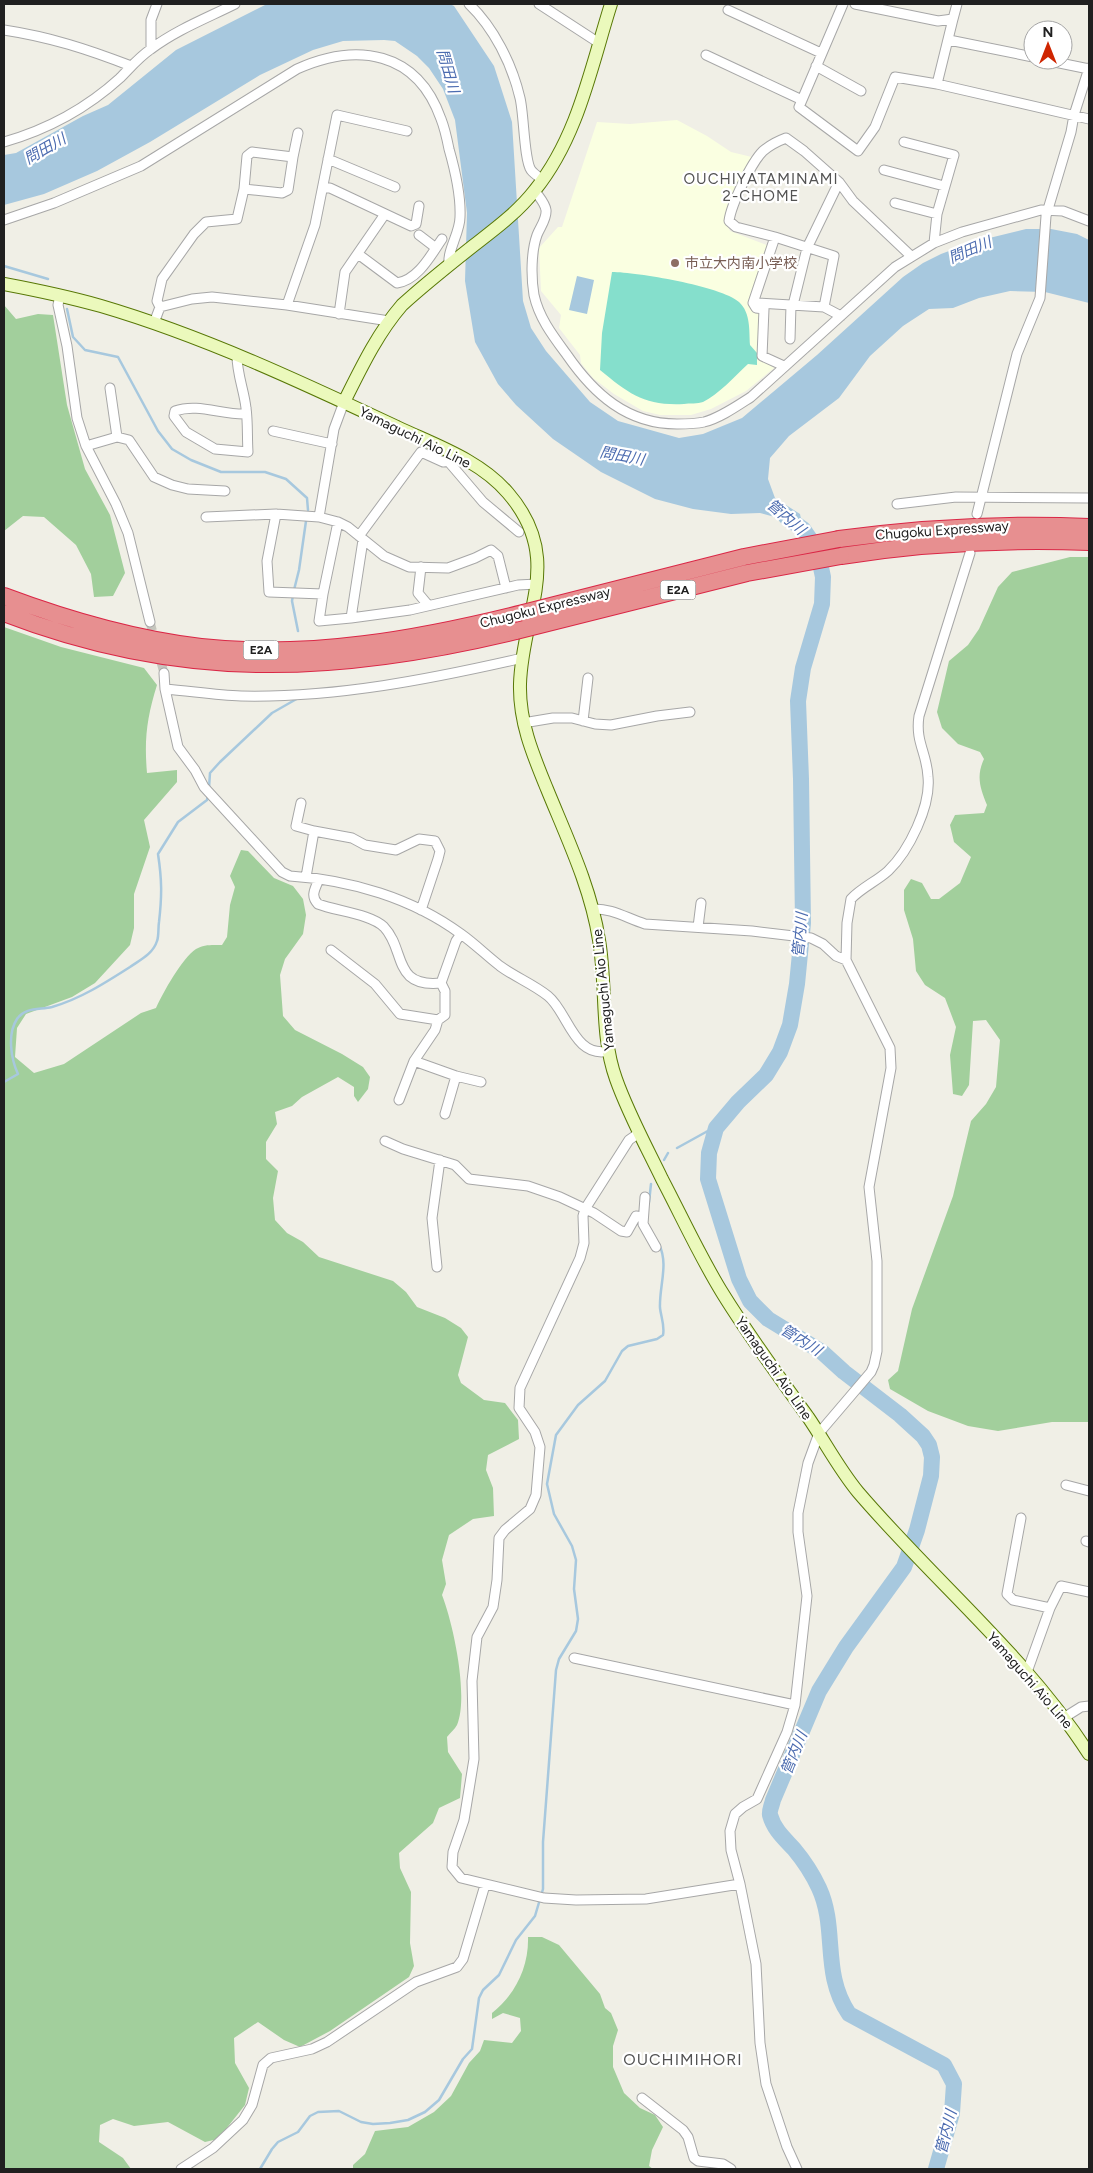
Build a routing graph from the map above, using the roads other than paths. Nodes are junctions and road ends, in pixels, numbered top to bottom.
1 (157, 4) edge
2 (235, 4) edge
3 (469, 4) edge
4 (539, 4) edge
5 (610, 4) edge
6 (843, 4) edge
7 (855, 4) edge
8 (957, 4) edge
9 (728, 10) dead end
10 (953, 19) junction
11 (4, 30) edge
12 (948, 40) junction
13 (599, 43) junction
14 (151, 49) junction
15 (821, 53) junction
16 (706, 55) dead end
17 (1023, 55) edge
18 (1073, 65) edge
19 (131, 66) junction
20 (816, 66) junction
21 (1089, 68) edge
22 (937, 84) junction
23 (861, 91) dead end
24 (802, 100) junction
25 (1074, 115) junction
26 (1089, 119) edge
27 (406, 131) dead end
28 (298, 133) dead end
29 (4, 142) edge
30 (904, 142) dead end
31 (293, 157) junction
32 (328, 159) junction
33 (884, 170) dead end
34 (543, 180) junction
35 (839, 182) junction
36 (944, 186) junction
37 (395, 187) dead end
38 (323, 188) junction
39 (244, 189) junction
40 (532, 194) junction
41 (895, 203) dead end
42 (420, 206) dead end
43 (1047, 213) junction
44 (385, 214) junction
45 (937, 214) junction
46 (4, 220) edge
47 (1089, 221) edge
48 (419, 235) dead end
49 (775, 237) junction
50 (442, 239) dead end
51 (934, 243) junction
52 (436, 248) junction
53 (807, 248) junction
54 (358, 254) junction
55 (911, 256) junction
56 (454, 261) junction
57 (4, 284) edge
58 (60, 295) junction
59 (758, 303) dead end
60 (287, 305) junction
61 (792, 305) junction
62 (824, 306) junction
63 (160, 308) junction
64 (339, 314) junction
65 (841, 316) junction
66 (389, 321) junction
67 (154, 323) junction
68 (790, 339) dead end
69 (237, 356) junction
70 (784, 366) junction
71 (110, 388) dead end
72 (344, 402) junction
73 (246, 414) junction
74 (273, 431) dead end
75 (117, 437) junction
76 (332, 444) junction
77 (86, 446) junction
78 (449, 457) junction
79 (226, 491) dead end
80 (980, 498) junction
81 (1089, 498) edge
82 (897, 504) dead end
83 (276, 514) junction
84 (977, 514) dead end
85 (206, 517) dead end
86 (320, 517) junction
87 (338, 522) junction
88 (1089, 527) edge
89 (518, 532) dead end
90 (361, 538) junction
91 (1089, 542) edge
92 (970, 553) dead end
93 (421, 567) junction
94 (537, 584) junction
95 (506, 588) junction
96 (323, 594) junction
97 (4, 596) edge
98 (428, 606) junction
99 (4, 613) edge
100 (351, 618) junction
101 (150, 622) tunnel mouth
102 (523, 658) junction
103 (164, 673) tunnel mouth
104 (588, 678) dead end
105 (165, 688) junction
106 (690, 712) dead end
107 (583, 721) junction
108 (523, 723) junction
109 (301, 803) dead end
110 (314, 831) junction
111 (306, 877) junction
112 (319, 879) junction
113 (701, 903) dead end
114 (592, 909) junction
115 (421, 910) junction
116 (698, 928) junction
117 (461, 934) junction
118 (331, 950) dead end
119 (846, 960) junction
120 (441, 982) junction
121 (438, 1020) junction
122 (608, 1050) junction
123 (414, 1061) junction
124 (456, 1076) junction
125 (481, 1082) dead end
126 (399, 1100) dead end
127 (446, 1114) dead end
128 (639, 1133) junction
129 (385, 1141) dead end
130 (440, 1160) junction
131 (645, 1197) dead end
132 (585, 1209) junction
133 (642, 1217) junction
134 (656, 1247) dead end
135 (438, 1267) dead end
136 (819, 1433) junction
137 (1066, 1485) dead end
138 (1089, 1491) edge
139 (1022, 1518) dead end
140 (1089, 1592) edge
141 (1050, 1608) junction
142 (574, 1658) dead end
143 (1027, 1672) junction
144 (795, 1705) junction
145 (1089, 1706) edge
146 (1066, 1717) junction
147 (1089, 1754) edge
148 (740, 1884) junction
149 (485, 1885) junction
150 (642, 2098) dead end
151 (181, 2169) edge
152 (731, 2169) edge
153 (797, 2169) edge

1 - 14 street
2 - 14 street
3 - 34 street
4 - 13 street
5 - 13 main road
6 - 15 street
7 - 10 street
8 - 10 street
9 - 15 street
10 - 12 street
11 - 19 street
12 - 17 street
12 - 22 street
13 - 34 main road
14 - 19 street
15 - 20 street
16 - 24 street
18 - 21 street
19 - 29 street
20 - 23 street
20 - 24 street
21 - 25 street
22 - 24 street
22 - 25 street
25 - 26 street
25 - 43 street
27 - 32 street
28 - 31 street
30 - 36 street
31 - 39 street
31 - 39 street
32 - 37 street
32 - 38 street
33 - 36 street
34 - 40 main road
35 - 49 street
35 - 53 street
35 - 55 street
36 - 45 street
38 - 44 street
38 - 60 street
39 - 63 street
40 - 56 main road
40 - 70 street
41 - 45 street
42 - 44 street
43 - 47 street
43 - 51 street
43 - 80 street
44 - 54 street
45 - 51 street
46 - 56 street
48 - 52 street
49 - 53 street
49 - 70 street
50 - 52 street
51 - 55 street
52 - 54 street
53 - 61 street
53 - 62 street
54 - 64 street
55 - 65 street
56 - 66 main road
57 - 58 main road, Yamaguchi Aio Line
58 - 67 main road, Yamaguchi Aio Line
58 - 77 street
59 - 61 street
60 - 63 street
60 - 64 street
61 - 62 street
61 - 68 street
62 - 65 street
63 - 67 street
64 - 66 street
65 - 70 street
66 - 72 main road
67 - 69 main road, Yamaguchi Aio Line
69 - 72 main road, Yamaguchi Aio Line
69 - 73 street
71 - 75 street
72 - 76 street
72 - 78 main road, Yamaguchi Aio Line
73 - 73 street
74 - 76 street
75 - 77 street
75 - 79 street
76 - 86 street
77 - 101 street
78 - 89 street
78 - 90 street
78 - 94 main road, Yamaguchi Aio Line
80 - 81 street
80 - 82 street
80 - 84 street
83 - 85 street
83 - 86 street
83 - 96 street
86 - 87 street
87 - 90 street
87 - 96 street
88 - 97 highway, Chugoku Expressway / E2A, bridge
90 - 93 street
90 - 100 street
91 - 99 highway, Chugoku Expressway / E2A, bridge
92 - 119 street
93 - 95 street
93 - 98 street
94 - 95 street
94 - 102 main road, Yamaguchi Aio Line
95 - 98 street
96 - 100 street
98 - 100 street
102 - 105 street
102 - 108 main road, Yamaguchi Aio Line
103 - 105 street
104 - 107 street
105 - 111 street
106 - 107 street
107 - 108 street
108 - 114 main road, Yamaguchi Aio Line
109 - 110 street
110 - 111 street
110 - 115 street
111 - 112 street
112 - 115 street
112 - 120 street
113 - 116 street
114 - 116 street
114 - 122 main road, Yamaguchi Aio Line
115 - 117 street
116 - 119 street
117 - 120 street
117 - 122 street
118 - 121 street
119 - 136 street
120 - 121 street
121 - 123 street
122 - 128 main road, Yamaguchi Aio Line
123 - 124 street
123 - 126 street
124 - 125 street
124 - 127 street
128 - 132 street
128 - 136 main road, Yamaguchi Aio Line
129 - 130 street
130 - 132 street
130 - 135 street
131 - 133 street
132 - 133 street
132 - 149 street
133 - 134 street
136 - 143 main road, Yamaguchi Aio Line
136 - 144 street
137 - 138 street
139 - 141 street
140 - 141 street
141 - 143 street
142 - 144 street
143 - 146 main road, Yamaguchi Aio Line
144 - 148 street
145 - 146 street
146 - 147 main road, Yamaguchi Aio Line
148 - 149 street
148 - 153 street
149 - 151 street
150 - 152 street

